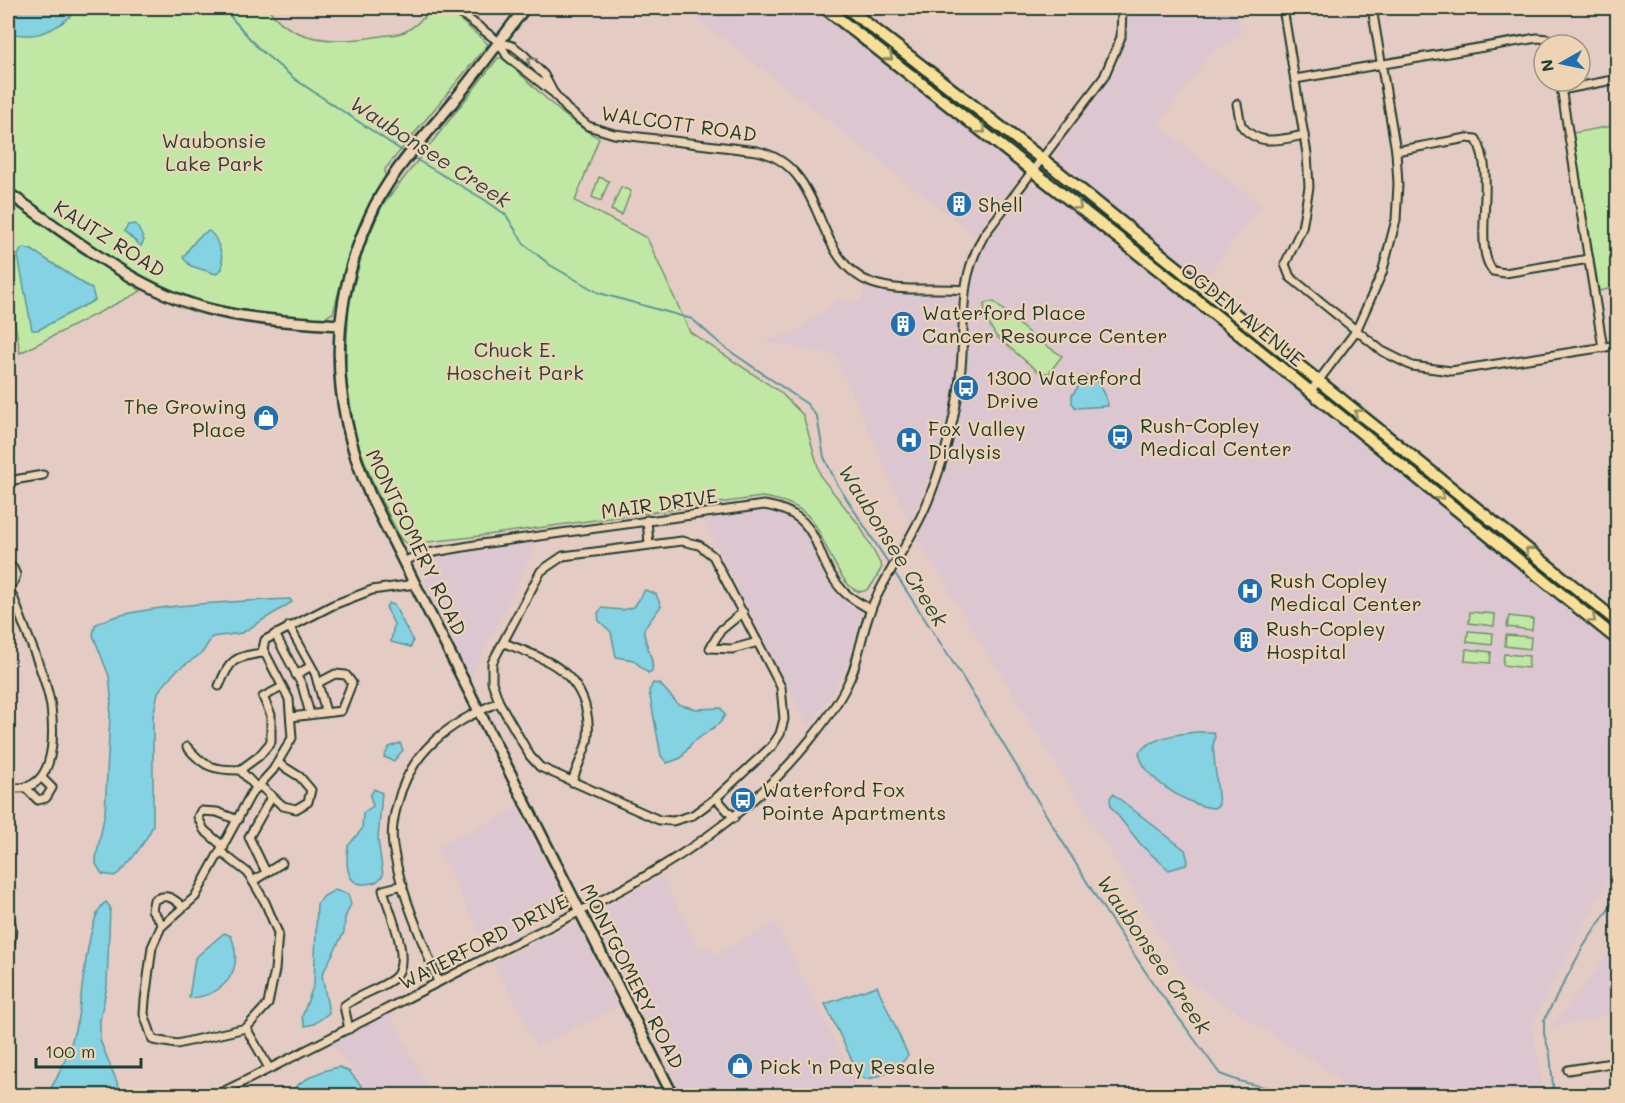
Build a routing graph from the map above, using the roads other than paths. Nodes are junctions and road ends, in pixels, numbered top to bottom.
1 (454, 8) edge
2 (525, 8) edge
3 (825, 8) edge
4 (1122, 8) edge
5 (1283, 8) edge
6 (1372, 8) edge
7 (851, 10) edge
8 (843, 21) junction
9 (1532, 39) edge
10 (499, 42) junction
11 (1382, 64) junction
12 (1295, 79) junction
13 (1617, 79) edge
14 (1592, 84) edge
15 (553, 92) junction
16 (1561, 93) edge
17 (1237, 104) dead end
18 (1304, 135) junction
19 (1396, 151) junction
20 (1041, 158) junction
21 (1032, 170) junction
22 (8, 193) edge
23 (1589, 259) junction
24 (963, 290) junction
25 (339, 326) junction
26 (1356, 331) junction
27 (1617, 345) edge
28 (1603, 348) junction
29 (1319, 381) junction
30 (1310, 392) junction
31 (43, 475) dead end
32 (8, 481) edge
33 (647, 520) junction
34 (649, 544) junction
35 (404, 562) junction
36 (8, 566) edge
37 (415, 584) junction
38 (8, 588) edge
39 (871, 610) junction
40 (743, 612) junction
41 (1617, 622) edge
42 (290, 626) junction
43 (275, 634) junction
44 (1617, 640) edge
45 (504, 642) junction
46 (758, 642) junction
47 (262, 649) junction
48 (311, 666) junction
49 (296, 675) junction
50 (318, 683) junction
51 (219, 686) dead end
52 (282, 687) junction
53 (499, 702) junction
54 (479, 710) junction
55 (326, 712) junction
56 (310, 714) junction
57 (291, 717) junction
58 (187, 747) dead end
59 (278, 763) junction
60 (240, 770) junction
61 (42, 778) junction
62 (572, 782) junction
63 (258, 786) junction
64 (8, 787) edge
65 (26, 788) junction
66 (272, 796) junction
67 (716, 798) junction
68 (734, 818) junction
69 (238, 820) junction
70 (222, 850) junction
71 (282, 863) dead end
72 (266, 873) junction
73 (253, 881) junction
74 (403, 885) junction
75 (183, 907) junction
76 (8, 908) edge
77 (580, 910) junction
78 (163, 925) junction
79 (8, 966) edge
80 (438, 982) junction
81 (246, 1028) junction
82 (349, 1029) junction
83 (1617, 1062) edge
84 (269, 1068) junction
85 (1568, 1070) dead end
86 (216, 1095) edge
87 (673, 1095) edge

1 - 10 street, WALCOTT ROAD
2 - 10 street, MONTGOMERY ROAD
3 - 8 main road, OGDEN AVENUE
4 - 20 street, WATERFORD DRIVE
5 - 12 street
6 - 11 street
7 - 8 main road
7 - 20 main road, OGDEN AVENUE
8 -> 21 main road, OGDEN AVENUE
9 - 11 street
10 - 15 street, WALCOTT ROAD
15 -> 10 street, WALCOTT ROAD
10 - 25 street, MONTGOMERY ROAD
11 - 12 street
11 - 19 street
12 - 18 street
13 - 14 street
15 - 24 street, WALCOTT ROAD
16 - 23 street
17 - 18 street
18 - 26 street
19 - 23 street
19 - 26 street
20 - 21 street, WATERFORD DRIVE
20 - 29 main road, OGDEN AVENUE
21 - 24 street, WATERFORD DRIVE
21 -> 30 main road, OGDEN AVENUE
22 - 25 street, KAUTZ ROAD
23 - 28 street
24 - 39 street, WATERFORD DRIVE
25 - 35 street, MONTGOMERY ROAD
26 - 28 street
26 - 29 street
27 - 28 street
29 - 30 street
41 -> 29 main road, OGDEN AVENUE
30 -> 44 main road, OGDEN AVENUE
31 - 32 street
33 - 34 street
33 - 35 street, MAIR DRIVE
33 - 39 street, MAIR DRIVE
34 - 40 street
34 - 45 street
35 - 37 street, MONTGOMERY ROAD
36 - 38 street
37 - 42 street
37 - 54 street, MONTGOMERY ROAD
38 - 61 street
39 - 68 street, WATERFORD DRIVE
40 - 46 street
40 - 46 street
42 - 43 street
42 - 48 street
43 - 47 street
43 - 49 street
45 - 53 street
45 - 62 street
46 - 67 street
47 - 51 street
47 - 52 street
48 - 49 street
48 - 50 street
49 - 56 street
50 - 55 street
50 - 55 street
52 - 57 street
52 - 60 street
53 - 54 street
53 - 62 street
54 - 74 street
54 - 77 street, MONTGOMERY ROAD
55 - 56 street
56 - 57 street
57 - 59 street
58 - 60 street
59 - 63 street
59 - 66 street
60 - 63 street
61 - 65 street
61 - 65 street
62 - 67 street
63 - 66 street
63 - 69 street
64 - 65 street
66 - 72 street
67 - 68 street
68 - 77 street, WATERFORD DRIVE
69 - 70 street
69 - 70 street
70 - 73 street
70 - 75 street
71 - 72 street
72 - 73 street
73 - 81 street
74 - 80 street
74 - 82 street
75 - 78 street
75 - 78 street
76 - 79 street
77 - 80 street, WATERFORD DRIVE
77 - 87 street, MONTGOMERY ROAD
78 - 81 street
80 - 82 street, WATERFORD DRIVE
81 - 84 street
82 - 84 street, WATERFORD DRIVE
83 - 85 street
84 - 86 street, WATERFORD DRIVE

